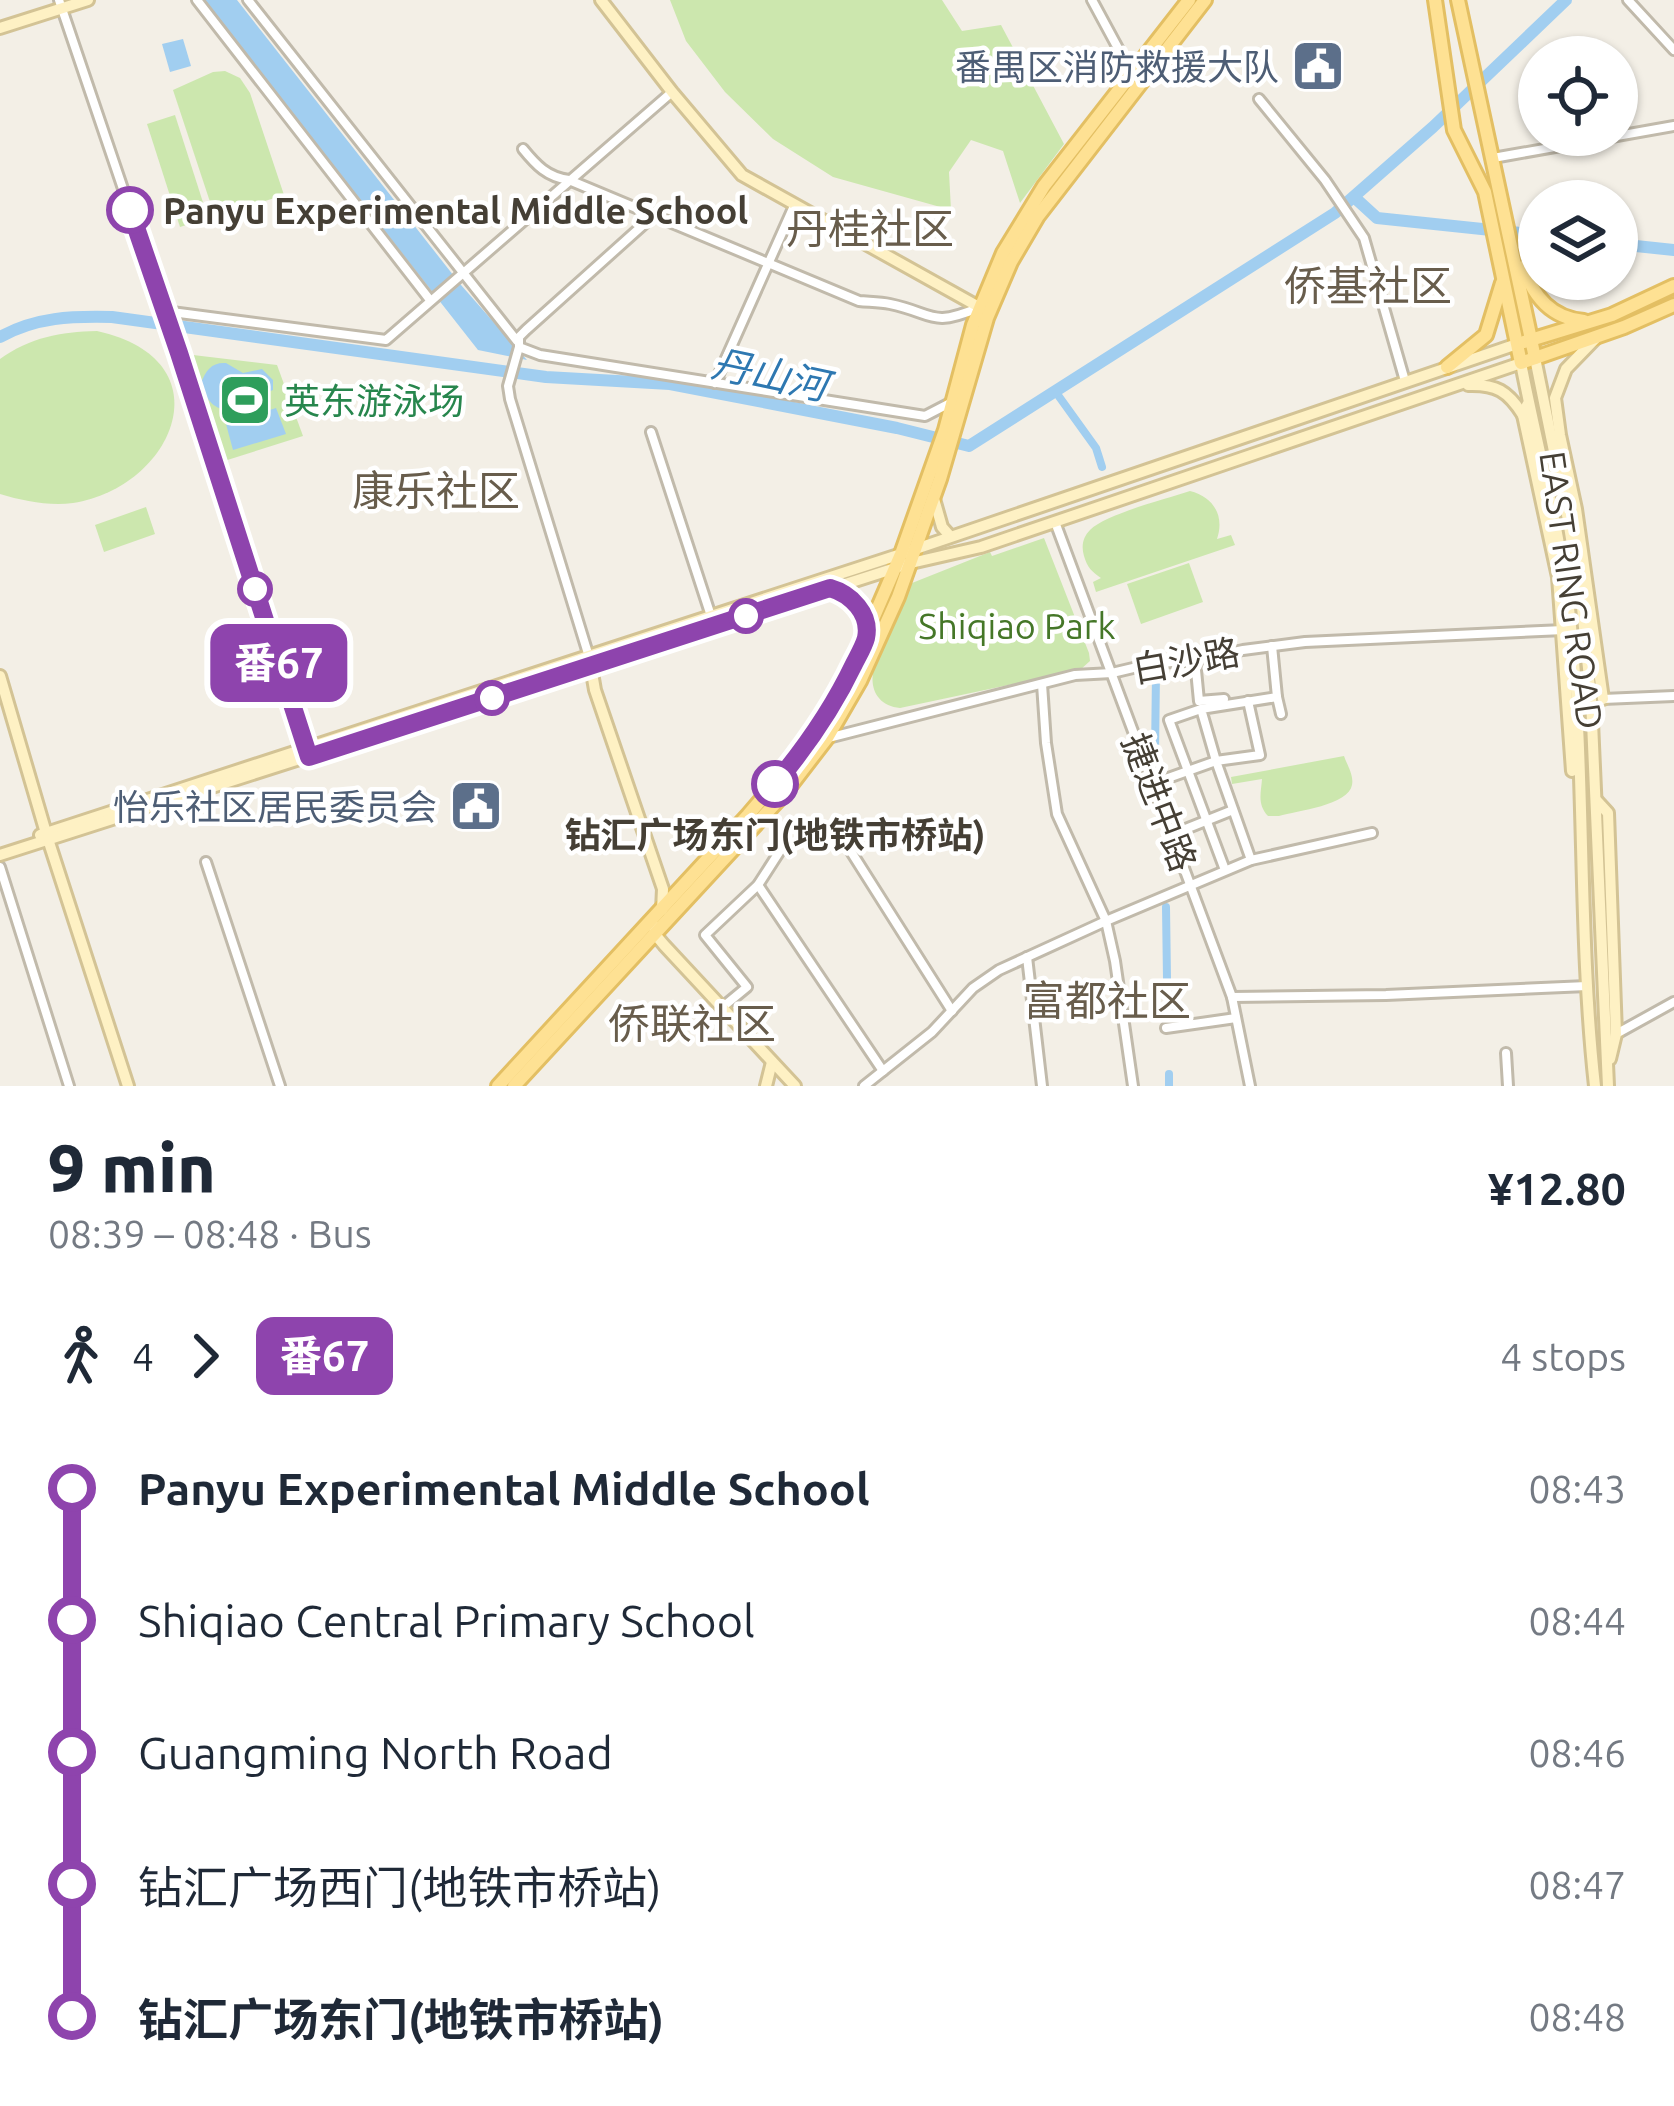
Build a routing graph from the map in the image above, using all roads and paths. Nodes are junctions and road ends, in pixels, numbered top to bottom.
1 (88, 0) edge
2 (197, 0) edge
3 (248, 0) edge
4 (601, 0) edge
5 (1092, 0) edge
6 (1189, 0) edge
7 (1204, 0) edge
8 (1435, 0) edge
9 (1458, 0) edge
10 (1628, 0) edge
11 (60, 4) edge
12 (0, 28) edge
13 (1674, 50) edge
14 (1135, 71) junction
15 (672, 92) junction
16 (1259, 100) dead end
17 (1674, 126) edge
18 (523, 149) dead end
19 (1493, 158) junction
20 (569, 180) junction
21 (794, 206) junction
22 (653, 216) junction
23 (1500, 220) junction
24 (1513, 244) junction
25 (769, 263) junction
26 (460, 275) junction
27 (1504, 276) junction
28 (1674, 286) edge
29 (430, 300) junction
30 (1674, 305) edge
31 (980, 307) junction
32 (166, 315) junction
33 (1591, 321) junction
34 (1598, 336) junction
35 (1524, 342) junction
36 (518, 344) junction
37 (1528, 361) junction
38 (1447, 367) junction
39 (1405, 381) junction
40 (715, 383) junction
41 (1453, 385) junction
42 (952, 401) junction
43 (1528, 401) junction
44 (1523, 415) junction
45 (1559, 431) junction
46 (651, 432) dead end
47 (949, 432) junction
48 (942, 454) junction
49 (1558, 475) junction
50 (934, 499) junction
51 (1055, 522) junction
52 (953, 535) junction
53 (961, 552) junction
54 (909, 555) junction
55 (896, 568) junction
56 (830, 588) junction
57 (711, 616) junction
58 (1566, 630) junction
59 (866, 637) junction
60 (1273, 646) junction
61 (1195, 660) junction
62 (590, 662) junction
63 (1112, 673) junction
64 (0, 676) edge
65 (1042, 684) junction
66 (1674, 696) edge
67 (1277, 697) junction
68 (1576, 698) junction
69 (1597, 699) junction
70 (1223, 700) dead end
71 (1248, 701) junction
72 (1201, 709) junction
73 (1281, 714) dead end
74 (1569, 720) junction
75 (827, 738) junction
76 (809, 741) junction
77 (1578, 742) junction
78 (1594, 743) junction
79 (308, 753) junction
80 (1216, 760) junction
81 (1188, 770) junction
82 (1154, 783) junction
83 (1595, 799) junction
84 (1233, 811) junction
85 (1206, 820) junction
86 (1372, 832) dead end
87 (1172, 835) junction
88 (48, 837) junction
89 (785, 843) dead end
90 (850, 850) dead end
91 (0, 852) edge
92 (1251, 860) junction
93 (206, 862) dead end
94 (0, 867) edge
95 (1225, 871) junction
96 (1191, 884) junction
97 (758, 885) junction
98 (662, 908) junction
99 (1106, 921) junction
100 (654, 933) junction
101 (1028, 957) junction
102 (1584, 986) junction
103 (1232, 997) junction
104 (1674, 1002) edge
105 (724, 1006) junction
106 (952, 1010) junction
107 (1236, 1018) junction
108 (1166, 1028) dead end
109 (1616, 1034) junction
110 (1590, 1041) junction
111 (1506, 1053) dead end
112 (772, 1062) junction
113 (883, 1071) junction
114 (1607, 1071) junction
115 (69, 1086) edge
116 (128, 1086) edge
117 (280, 1086) edge
118 (498, 1086) edge
119 (514, 1086) edge
120 (766, 1086) edge
121 (795, 1086) edge
122 (864, 1086) edge
123 (1042, 1086) edge
124 (1133, 1086) edge
125 (1250, 1086) edge
126 (1508, 1086) edge
127 (1589, 1086) edge
128 (1610, 1086) edge

1 - 11 main road
2 - 29 street
3 - 26 street
4 - 15 main road
5 - 14 street
6 - 14 main road
7 - 47 main road
8 - 23 main road, EAST RING ROAD
9 - 19 main road, EAST RING ROAD
10 - 13 street
11 - 12 main road
11 - 32 street
14 - 31 main road
15 - 20 street
15 - 21 main road
16 - 39 street
17 - 19 street
18 - 20 street
19 - 23 main road, EAST RING ROAD
20 - 22 street
20 - 26 street
21 - 25 street
21 - 31 main road
22 - 25 street
22 - 36 street
23 - 24 main road, EAST RING ROAD
23 - 27 main road, EAST RING ROAD
24 - 33 main road
24 - 35 main road, EAST RING ROAD
25 - 31 street
25 - 40 street
26 - 29 street
26 - 36 street
27 - 35 main road, EAST RING ROAD
27 - 38 main road
28 - 33 main road
29 - 32 street
30 - 34 main road
31 - 42 main road
32 - 79 street
33 - 35 main road
34 - 37 main road
34 - 45 main road
35 - 37 main road, EAST RING ROAD
35 - 38 main road
36 - 40 street
36 - 62 street
37 - 41 main road
37 - 43 main road, EAST RING ROAD
37 - 49 main road, EAST RING ROAD
38 - 39 main road
39 - 52 main road
40 - 42 street
41 - 44 main road
41 - 51 main road
42 - 47 main road
43 - 44 main road
43 - 58 main road, EAST RING ROAD
44 - 58 main road
45 - 49 main road
45 - 69 main road, EAST RING ROAD
46 - 57 street
47 - 48 main road
48 - 50 main road
48 - 54 main road
49 - 69 main road, EAST RING ROAD
50 - 52 main road
50 - 54 main road
51 - 53 main road
51 - 63 street, 捷进中路
52 - 53 main road
52 - 54 main road
53 - 54 main road
54 - 55 main road
54 - 57 main road
54 - 75 main road
55 - 56 main road
55 - 59 main road
56 - 59 main road
56 - 62 main road
57 - 62 main road
58 - 60 street, 白沙路
58 - 68 main road, EAST RING ROAD
58 - 74 main road
59 - 76 main road
60 - 61 street, 白沙路
60 - 67 street
61 - 63 street, 白沙路
61 - 70 street
62 - 79 main road
62 - 98 main road
63 - 65 street, 白沙路
63 - 82 street, 捷进中路
64 - 88 main road
65 - 75 street, 白沙路
65 - 99 street
66 - 69 street
67 - 71 street
67 - 73 street
68 - 69 main road
68 - 74 main road
68 - 77 main road, EAST RING ROAD
69 - 78 main road, EAST RING ROAD
71 - 72 street
71 - 80 street
72 - 80 street
72 - 81 street
74 - 102 main road
75 - 76 street, 白沙路
75 - 100 main road
76 - 98 main road
77 - 78 main road
77 - 102 main road, EAST RING ROAD
78 - 83 main road, EAST RING ROAD
79 - 88 main road
80 - 81 street
80 - 84 street
81 - 82 street
81 - 85 street
82 - 87 street, 捷进中路
83 - 109 main road
83 - 114 main road, EAST RING ROAD
84 - 85 street
84 - 92 street
85 - 87 street
85 - 95 street
86 - 92 street
87 - 96 street, 捷进中路
88 - 91 main road
88 - 116 main road
89 - 97 street
90 - 106 street
92 - 95 street
93 - 117 street
94 - 115 street
95 - 96 street
96 - 99 street
96 - 103 street, 捷进中路
97 - 105 street
97 - 113 street
98 - 100 main road
98 - 118 main road
99 - 101 street
99 - 124 street
100 - 105 main road
100 - 119 main road
101 - 106 street
101 - 123 street
102 - 103 street
102 - 110 main road
103 - 107 street, 捷进中路
104 - 109 street
105 - 112 main road
106 - 113 street
107 - 108 street
107 - 125 street, 捷进中路
109 - 114 main road
110 - 127 main road
110 - 127 main road
111 - 126 street
112 - 120 main road
112 - 121 main road
113 - 122 street
114 - 128 main road, EAST RING ROAD

